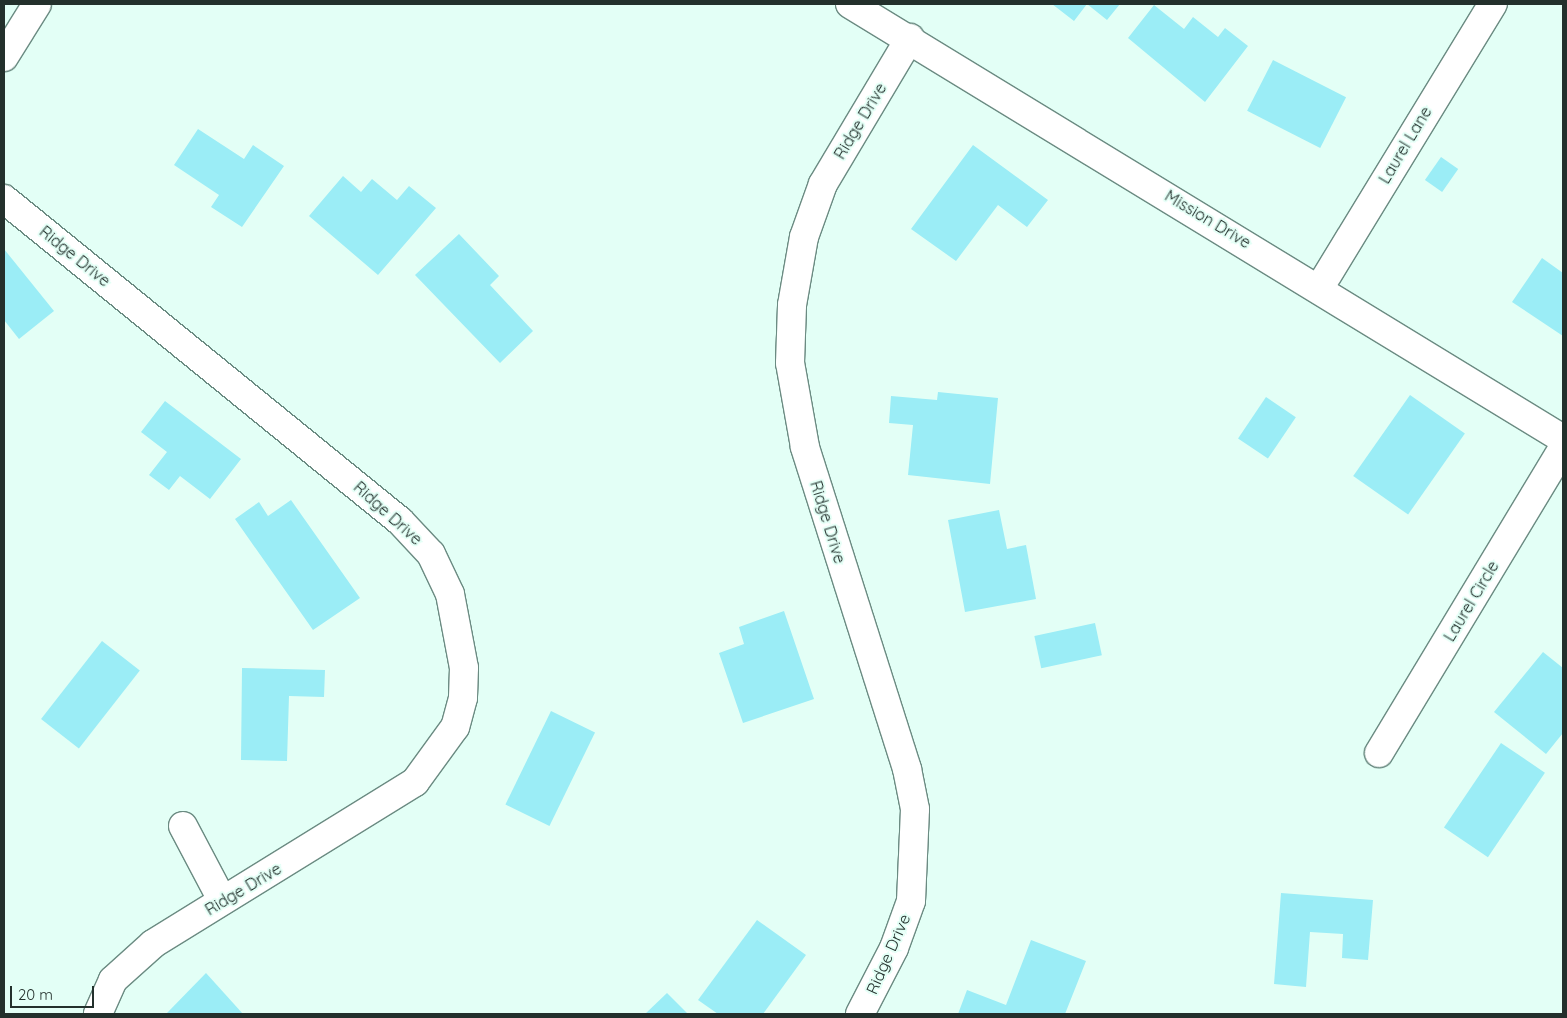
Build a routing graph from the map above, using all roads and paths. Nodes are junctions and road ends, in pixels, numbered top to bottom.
1 (36, 4) edge
2 (850, 4) edge
3 (1493, 4) edge
4 (910, 38) junction
5 (4, 57) edge
6 (4, 199) edge
7 (1320, 287) junction
8 (1563, 439) edge
9 (1563, 448) edge
10 (1379, 753) dead end
11 (183, 826) dead end
12 (222, 900) junction
13 (98, 1014) edge
14 (860, 1014) edge

1 - 5 street
2 - 4 street, Mission Drive
3 - 7 street, Laurel Lane
4 - 7 street, Mission Drive
4 - 14 street, Ridge Drive
6 - 12 street, Ridge Drive
7 - 8 street, Mission Drive
9 - 10 street, Laurel Circle
11 - 12 street
12 - 13 street, Ridge Drive

